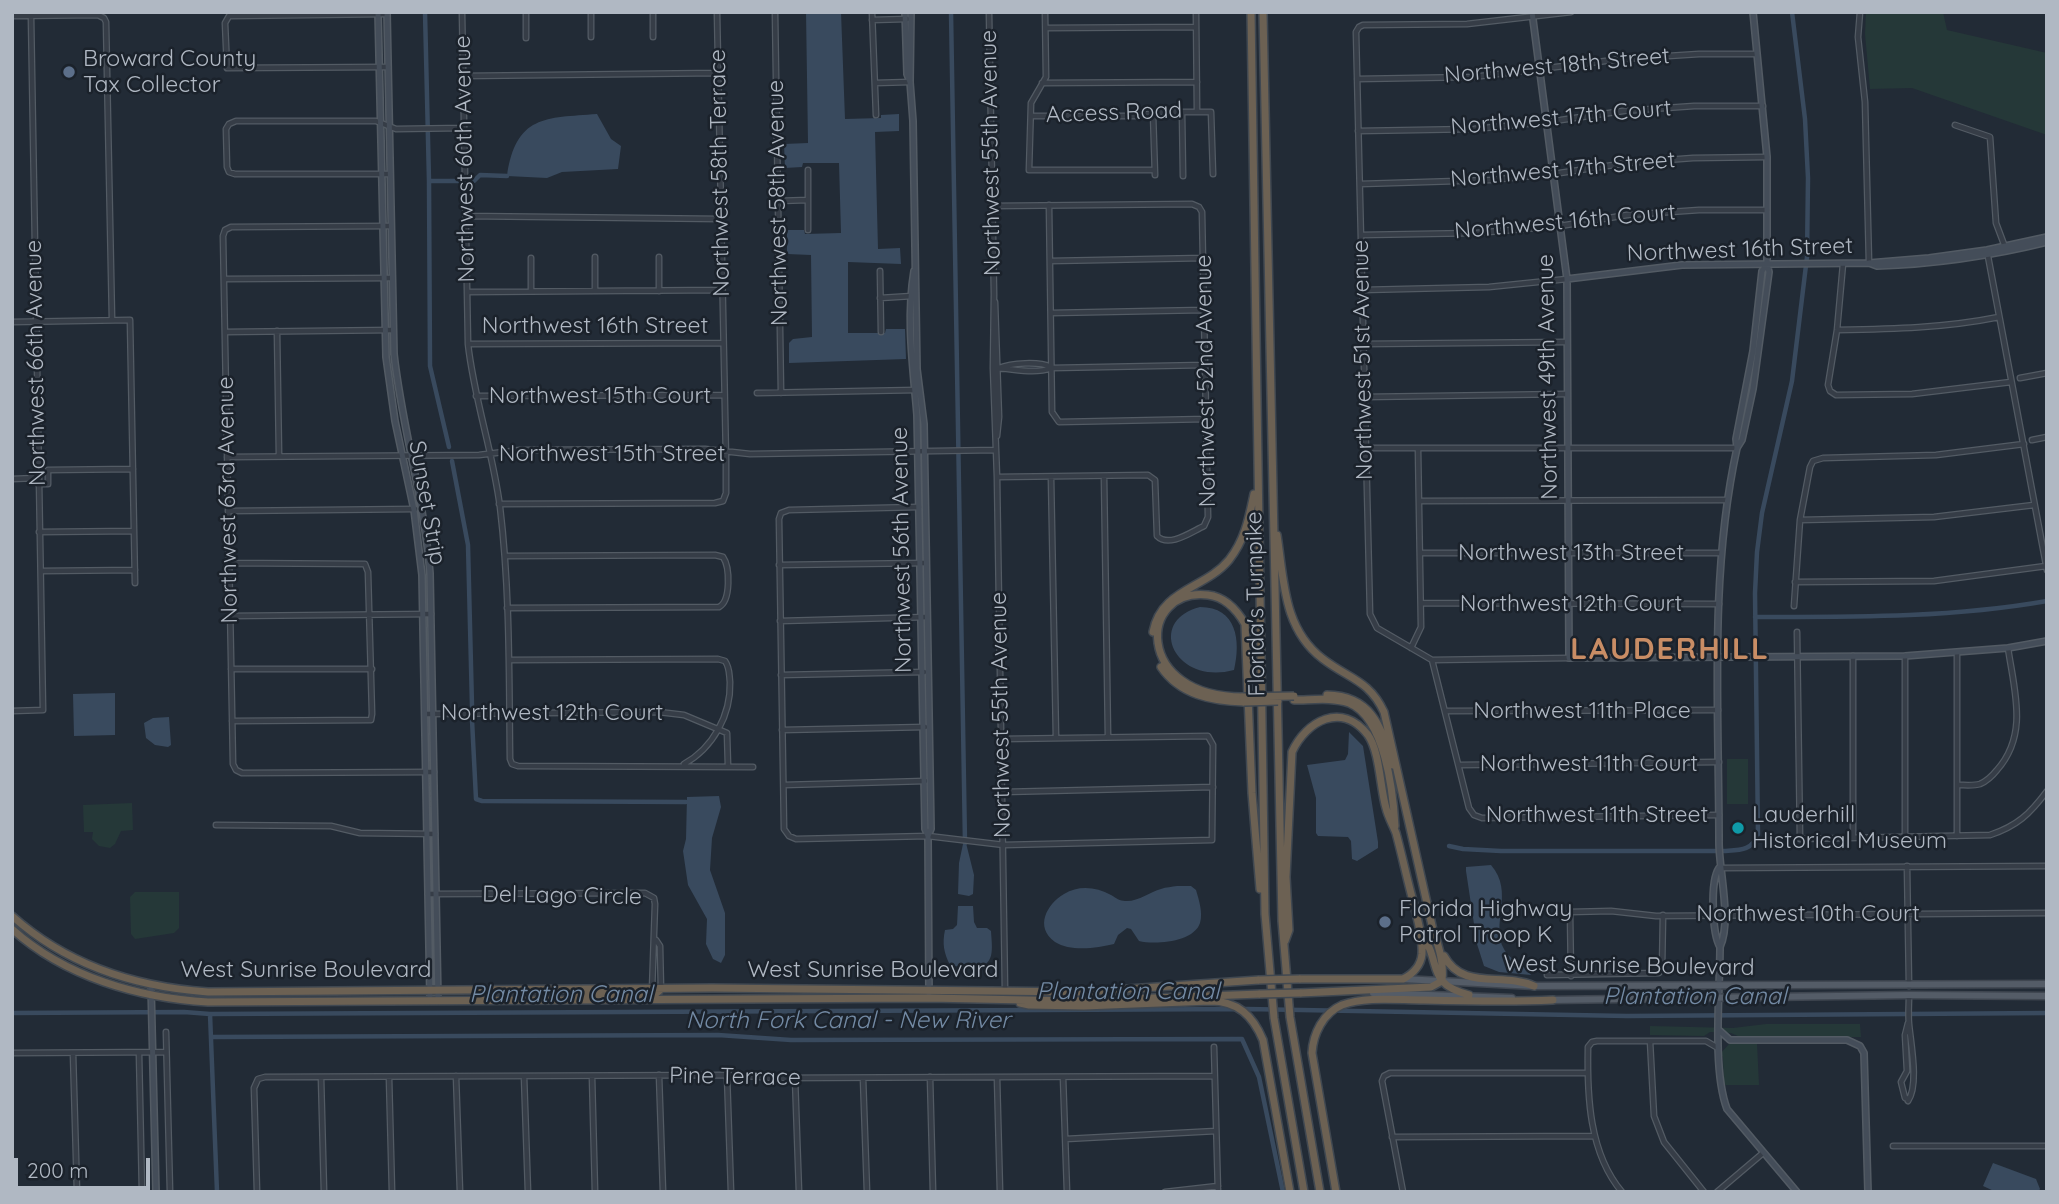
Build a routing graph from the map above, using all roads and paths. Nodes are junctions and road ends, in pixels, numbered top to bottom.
1 (462, 12) edge
2 (526, 12) edge
3 (591, 12) edge
4 (653, 12) edge
5 (717, 12) edge
6 (775, 12) edge
7 (872, 12) edge
8 (989, 12) edge
9 (1045, 12) edge
10 (1196, 12) edge
11 (1251, 12) edge
12 (1263, 12) edge
13 (1571, 12) edge
14 (1752, 12) edge
15 (1860, 12) edge
16 (378, 13) edge
17 (387, 13) edge
18 (1532, 15) edge
19 (12, 16) edge
20 (31, 16) junction
21 (908, 16) edge
22 (872, 20) junction
23 (1196, 27) junction
24 (1046, 28) junction
25 (526, 37) dead end
26 (591, 37) dead end
27 (653, 37) dead end
28 (1756, 54) junction
29 (379, 67) junction
30 (388, 67) junction
31 (1539, 71) junction
32 (718, 73) junction
33 (463, 76) junction
34 (1357, 79) junction
35 (910, 82) junction
36 (1197, 82) junction
37 (875, 83) junction
38 (1042, 83) junction
39 (1763, 106) junction
40 (1197, 111) junction
41 (1182, 112) junction
42 (1153, 113) junction
43 (876, 115) dead end
44 (1031, 116) junction
45 (380, 121) junction
46 (1546, 122) junction
47 (1955, 125) dead end
48 (389, 126) junction
49 (464, 128) junction
50 (1359, 131) junction
51 (1767, 157) junction
52 (808, 170) dead end
53 (381, 174) junction
54 (390, 174) junction
55 (1213, 174) dead end
56 (1553, 174) junction
57 (1183, 176) dead end
58 (1360, 184) junction
59 (808, 200) junction
60 (778, 201) junction
61 (1049, 205) junction
62 (992, 206) junction
63 (1768, 211) junction
64 (466, 216) junction
65 (721, 219) junction
66 (382, 226) junction
67 (391, 226) junction
68 (1560, 226) junction
69 (808, 230) dead end
70 (1361, 235) junction
71 (2047, 236) edge
72 (2047, 242) edge
73 (2006, 249) junction
74 (1988, 253) junction
75 (595, 257) dead end
76 (659, 257) dead end
77 (531, 258) dead end
78 (1204, 258) junction
79 (1050, 261) junction
80 (1869, 263) junction
81 (1767, 264) junction
82 (1843, 264) junction
83 (880, 271) dead end
84 (383, 278) junction
85 (392, 278) junction
86 (224, 279) junction
87 (1567, 279) junction
88 (722, 290) junction
89 (1362, 290) junction
90 (595, 291) junction
91 (659, 291) junction
92 (467, 292) junction
93 (531, 292) junction
94 (914, 296) junction
95 (880, 298) junction
96 (1204, 310) junction
97 (1051, 313) junction
98 (1999, 317) junction
99 (112, 320) junction
100 (35, 321) junction
101 (12, 322) edge
102 (384, 330) junction
103 (393, 330) junction
104 (1837, 330) junction
105 (277, 331) junction
106 (881, 331) dead end
107 (225, 332) junction
108 (1567, 342) junction
109 (723, 343) junction
110 (468, 344) junction
111 (1362, 344) junction
112 (1205, 365) junction
113 (996, 368) junction
114 (1052, 368) junction
115 (2047, 373) edge
116 (2020, 378) dead end
117 (2011, 382) junction
118 (918, 390) junction
119 (757, 393) dead end
120 (781, 393) junction
121 (1567, 394) junction
122 (724, 395) junction
123 (476, 396) junction
124 (1364, 397) junction
125 (404, 419) junction
126 (1207, 419) junction
127 (395, 421) junction
128 (2047, 437) edge
129 (2032, 440) dead end
130 (2024, 444) junction
131 (1418, 447) junction
132 (1568, 447) junction
133 (1365, 448) junction
134 (1737, 448) junction
135 (996, 450) junction
136 (726, 451) junction
137 (921, 451) junction
138 (489, 454) junction
139 (402, 455) junction
140 (411, 455) junction
141 (279, 456) junction
142 (227, 457) junction
143 (133, 469) junction
144 (1104, 476) junction
145 (1257, 476) junction
146 (997, 477) junction
147 (1051, 477) junction
148 (12, 479) edge
149 (38, 481) junction
150 (1568, 500) junction
151 (1726, 500) junction
152 (1419, 501) junction
153 (499, 504) junction
154 (1273, 504) junction
155 (2035, 505) junction
156 (922, 507) junction
157 (423, 508) junction
158 (414, 510) junction
159 (228, 512) junction
160 (1800, 520) junction
161 (134, 531) junction
162 (39, 532) junction
163 (1421, 553) junction
164 (1568, 553) junction
165 (1721, 553) junction
166 (505, 556) junction
167 (229, 563) junction
168 (923, 563) junction
169 (779, 565) junction
170 (2047, 567) edge
171 (135, 570) junction
172 (41, 571) junction
173 (1794, 582) junction
174 (135, 583) dead end
175 (1422, 603) junction
176 (1568, 604) junction
177 (1720, 604) junction
178 (1794, 606) dead end
179 (507, 608) junction
180 (423, 614) junction
181 (431, 614) junction
182 (369, 615) junction
183 (230, 616) junction
184 (924, 617) junction
185 (780, 621) junction
186 (1797, 632) dead end
187 (2047, 641) edge
188 (1411, 648) junction
189 (2008, 648) junction
190 (1957, 653) junction
191 (1853, 656) junction
192 (1905, 656) junction
193 (1797, 657) junction
194 (1569, 658) junction
195 (1719, 658) junction
196 (508, 660) junction
197 (1432, 660) junction
198 (231, 669) junction
199 (372, 669) junction
200 (925, 672) junction
201 (781, 675) junction
202 (1294, 698) junction
203 (1243, 699) junction
204 (1719, 710) junction
205 (12, 711) edge
206 (1446, 711) junction
207 (433, 713) junction
208 (509, 713) junction
209 (425, 714) junction
210 (232, 722) junction
211 (926, 727) junction
212 (718, 730) junction
213 (782, 730) junction
214 (1108, 737) junction
215 (1056, 738) junction
216 (1002, 739) junction
217 (1718, 762) junction
218 (680, 765) junction
219 (1459, 765) junction
220 (728, 766) junction
221 (752, 767) dead end
222 (425, 772) junction
223 (434, 772) junction
224 (927, 781) junction
225 (783, 785) junction
226 (1958, 785) junction
227 (1400, 786) junction
228 (1213, 787) junction
229 (1003, 792) junction
230 (2047, 792) edge
231 (1719, 815) junction
232 (216, 825) dead end
233 (1395, 832) junction
234 (427, 834) junction
235 (435, 834) junction
236 (928, 836) junction
237 (1957, 836) junction
238 (1853, 837) junction
239 (1905, 837) junction
240 (1004, 845) junction
241 (1907, 866) junction
242 (2047, 866) edge
243 (1719, 868) junction
244 (428, 894) junction
245 (436, 894) junction
246 (2047, 913) edge
247 (1265, 914) junction
248 (1714, 914) junction
249 (1724, 914) junction
250 (1906, 914) junction
251 (1663, 915) junction
252 (12, 916) edge
253 (12, 929) edge
254 (1421, 934) junction
255 (1283, 944) junction
256 (1439, 947) junction
257 (1720, 947) junction
258 (60, 962) junction
259 (102, 970) junction
260 (1547, 975) dead end
261 (1571, 976) junction
262 (1403, 979) junction
263 (1442, 981) junction
264 (2047, 984) edge
265 (151, 986) junction
266 (1534, 986) junction
267 (1720, 986) junction
268 (1909, 986) junction
269 (1919, 986) junction
270 (712, 988) junction
271 (797, 989) junction
272 (929, 989) junction
273 (434, 990) junction
274 (657, 990) junction
275 (1005, 990) junction
276 (1339, 992) junction
277 (150, 995) junction
278 (1469, 995) junction
279 (1895, 995) junction
280 (2047, 996) edge
281 (929, 998) junction
282 (1719, 999) junction
283 (1909, 999) junction
284 (434, 1000) junction
285 (663, 1000) junction
286 (764, 1000) junction
287 (1009, 1000) junction
288 (1553, 1000) junction
289 (565, 1001) junction
290 (1908, 1022) junction
291 (1720, 1030) junction
292 (166, 1032) dead end
293 (1730, 1040) junction
294 (1650, 1041) junction
295 (1706, 1041) junction
296 (1214, 1046) dead end
297 (1720, 1048) junction
298 (152, 1052) junction
299 (166, 1052) junction
300 (12, 1053) edge
301 (73, 1053) junction
302 (139, 1053) junction
303 (1587, 1073) junction
304 (659, 1075) junction
305 (727, 1075) junction
306 (456, 1076) junction
307 (524, 1076) junction
308 (592, 1076) junction
309 (1214, 1076) junction
310 (321, 1077) junction
311 (388, 1077) junction
312 (930, 1077) junction
313 (997, 1077) junction
314 (1063, 1077) junction
315 (795, 1078) junction
316 (863, 1078) junction
317 (1905, 1088) junction
318 (1913, 1089) junction
319 (1216, 1131) junction
320 (1594, 1136) junction
321 (1392, 1137) junction
322 (1066, 1139) junction
323 (1893, 1146) dead end
324 (2047, 1146) edge
325 (1763, 1153) junction
326 (1218, 1189) edge
327 (1618, 1190) edge
328 (77, 1192) edge
329 (142, 1192) edge
330 (156, 1192) edge
331 (170, 1192) edge
332 (257, 1192) edge
333 (324, 1192) edge
334 (392, 1192) edge
335 (460, 1192) edge
336 (528, 1192) edge
337 (596, 1192) edge
338 (663, 1192) edge
339 (731, 1192) edge
340 (799, 1192) edge
341 (867, 1192) edge
342 (933, 1192) edge
343 (1000, 1192) edge
344 (1067, 1192) edge
345 (1165, 1192) edge
346 (1290, 1192) edge
347 (1304, 1192) edge
348 (1320, 1192) edge
349 (1336, 1192) edge
350 (1403, 1192) edge
351 (1704, 1192) edge
352 (1717, 1192) edge
353 (1797, 1192) edge
354 (1868, 1192) edge

1 - 33 street, Northwest 60th Avenue
2 - 25 street
3 - 26 street
4 - 27 street
5 - 32 street, Northwest 58th Terrace
6 - 60 street, Northwest 58th Avenue
7 - 22 street
8 - 62 street, Northwest 55th Avenue
9 - 24 street
10 - 23 street
11 - 145 highway, Florida's Turnpike
12 - 154 highway, Florida's Turnpike
13 - 18 street
14 - 28 street
15 - 80 street
16 - 17 street
16 - 29 street, Sunset Strip
16 - 29 street
17 - 30 street, Sunset Strip
18 - 31 street, Northwest 49th Avenue
18 - 34 street, Northwest 51st Avenue
19 - 20 street
20 - 99 street
20 - 100 street, Northwest 66th Avenue
21 - 22 street
21 - 35 street, Northwest 56th Avenue
22 - 37 street
23 - 24 street
23 - 36 street
24 - 38 street
28 - 31 street, Northwest 18th Street
28 - 39 street
29 - 30 street
29 - 45 street, Sunset Strip
30 - 48 street, Sunset Strip
31 - 34 street, Northwest 18th Street
31 - 46 street, Northwest 49th Avenue
32 - 33 street
32 - 65 street, Northwest 58th Terrace
33 - 49 street, Northwest 60th Avenue
34 - 50 street, Northwest 51st Avenue
35 - 37 street
35 - 94 street, Northwest 56th Avenue
36 - 38 street
36 - 40 street
37 - 43 street
38 - 44 street
39 - 46 street, Northwest 17th Court
39 - 51 street
40 - 41 street, Access Road
40 - 55 street
41 - 42 street, Access Road
41 - 57 street
42 - 44 street, Access Road
42 - 44 street
45 - 48 street
45 - 53 street, Sunset Strip
45 - 53 street
46 - 50 street, Northwest 17th Court
46 - 56 street, Northwest 49th Avenue
47 - 73 street
48 - 49 street
48 - 54 street, Sunset Strip
49 - 64 street, Northwest 60th Avenue
50 - 58 street, Northwest 51st Avenue
51 - 56 street, Northwest 17th Street
51 - 63 street
52 - 59 street
53 - 54 street
53 - 66 street, Sunset Strip
54 - 67 street, Sunset Strip
56 - 58 street, Northwest 17th Street
56 - 68 street, Northwest 49th Avenue
58 - 70 street, Northwest 51st Avenue
59 - 60 street
59 - 69 street
60 - 120 street, Northwest 58th Avenue
61 - 62 street
61 - 78 street, Northwest 52nd Avenue
61 - 79 street
62 - 113 street, Northwest 55th Avenue
63 - 68 street, Northwest 16th Court
63 - 81 street
64 - 65 street
64 - 92 street, Northwest 60th Avenue
65 - 88 street, Northwest 58th Terrace
66 - 67 street
66 - 84 street, Sunset Strip
66 - 86 street, Northwest 63rd Avenue
67 - 85 street, Sunset Strip
68 - 70 street, Northwest 16th Court
68 - 87 street, Northwest 49th Avenue
70 - 89 street, Northwest 51st Avenue
71 - 73 street, Northwest 16th Street
72 - 73 street, Northwest 16th Street
73 - 74 street, Northwest 16th Street
74 - 80 street, Northwest 16th Street
74 - 98 street
75 - 90 street
76 - 91 street
77 - 93 street
78 - 79 street
78 - 96 street, Northwest 52nd Avenue
79 - 97 street
80 - 82 street, Northwest 16th Street
81 - 82 street, Northwest 16th Street
81 - 87 street, Northwest 16th Street
81 - 134 street
82 - 104 street
83 - 95 street
84 - 85 street
84 - 86 street
84 - 102 street, Sunset Strip
85 - 103 street, Sunset Strip
86 - 107 street, Northwest 63rd Avenue
87 - 89 street, Northwest 16th Street
87 - 108 street, Northwest 49th Avenue
88 - 91 street
88 - 109 street, Northwest 58th Terrace
89 - 111 street, Northwest 51st Avenue
90 - 91 street
90 - 93 street
92 - 93 street
92 - 110 street, Northwest 60th Avenue
94 - 95 street
94 - 118 street, Northwest 56th Avenue
95 - 106 street
96 - 97 street
96 - 112 street, Northwest 52nd Avenue
97 - 114 street
98 - 104 street
98 - 117 street
99 - 100 street
99 - 143 street
100 - 101 street
100 - 149 street, Northwest 66th Avenue
102 - 103 street
102 - 105 street
102 - 127 street, Sunset Strip
103 - 125 street, Sunset Strip
104 - 117 street
105 - 107 street
105 - 141 street
107 - 142 street, Northwest 63rd Avenue
108 - 111 street
108 - 121 street, Northwest 49th Avenue
109 - 110 street, Northwest 16th Street
109 - 122 street, Northwest 58th Terrace
110 - 123 street, Northwest 60th Avenue
111 - 124 street, Northwest 51st Avenue
112 - 114 street
112 - 126 street, Northwest 52nd Avenue
113 - 114 street
113 - 135 street, Northwest 55th Avenue
114 - 126 street
115 - 116 street
117 - 130 street
118 - 120 street
118 - 137 street, Northwest 56th Avenue
119 - 120 street
121 - 124 street
121 - 132 street, Northwest 49th Avenue
122 - 123 street, Northwest 15th Court
122 - 136 street, Northwest 58th Terrace
123 - 138 street, Northwest 60th Avenue
124 - 133 street, Northwest 51st Avenue
125 - 127 street
125 - 140 street, Sunset Strip
126 - 144 street, Northwest 52nd Avenue
127 - 139 street, Sunset Strip
128 - 129 street
130 - 155 street
130 - 160 street
131 - 132 street
131 - 133 street
131 - 152 street
132 - 134 street
132 - 150 street, Northwest 49th Avenue
133 - 188 street, Northwest 51st Avenue
134 - 151 street
135 - 137 street, Northwest 15th Street
135 - 146 street, Northwest 55th Avenue
136 - 137 street, Northwest 15th Street
136 - 138 street, Northwest 15th Street
136 - 153 street, Northwest 58th Terrace
137 - 156 street, Northwest 56th Avenue
138 - 140 street, Northwest 15th Street
138 - 153 street, Northwest 60th Avenue
139 - 140 street, Northwest 15th Street
139 - 141 street, Northwest 15th Street
139 - 158 street, Sunset Strip
140 - 157 street, Sunset Strip
141 - 142 street, Northwest 15th Street
142 - 159 street, Northwest 63rd Avenue
143 - 149 street
143 - 161 street
144 - 147 street
144 - 214 street
145 - 203 highway
145 - 247 highway, Florida's Turnpike
146 - 147 street
146 - 216 street, Northwest 55th Avenue
147 - 215 street
148 - 149 street
149 - 162 street, Northwest 66th Avenue
150 - 151 street
150 - 152 street
150 - 164 street, Northwest 49th Avenue
151 - 165 street
152 - 163 street
153 - 166 street, Northwest 60th Avenue
154 - 227 highway
154 - 255 highway, Florida's Turnpike
155 - 160 street
155 - 170 street
156 - 168 street, Northwest 56th Avenue
156 - 169 street
157 - 158 street
157 - 181 street, Sunset Strip
158 - 159 street
158 - 180 street, Sunset Strip
159 - 167 street, Northwest 63rd Avenue
160 - 173 street
161 - 162 street
161 - 171 street
162 - 172 street, Northwest 66th Avenue
163 - 164 street, Northwest 13th Street
163 - 175 street
164 - 165 street, Northwest 13th Street
164 - 176 street, Northwest 49th Avenue
165 - 177 street
166 - 179 street, Northwest 60th Avenue
166 - 179 street
167 - 182 street
167 - 183 street, Northwest 63rd Avenue
168 - 169 street
168 - 184 street, Northwest 56th Avenue
169 - 185 street
170 - 173 street
171 - 172 street
171 - 174 street
172 - 205 street, Northwest 66th Avenue
173 - 178 street
175 - 176 street, Northwest 12th Court
175 - 188 street
176 - 177 street, Northwest 12th Court
176 - 194 street, Northwest 49th Avenue
177 - 195 street
179 - 196 street, Northwest 60th Avenue
180 - 181 street
180 - 182 street
180 - 209 street, Sunset Strip
181 - 207 street, Sunset Strip
182 - 183 street
182 - 199 street
183 - 198 street, Northwest 63rd Avenue
184 - 185 street
184 - 200 street, Northwest 56th Avenue
185 - 201 street
186 - 193 street
187 - 189 street
188 - 197 street, Northwest 51st Avenue
189 - 190 street
189 - 226 street
190 - 192 street
190 - 226 street
191 - 192 street
191 - 193 street
191 - 238 street
192 - 239 street
193 - 195 street
193 - 238 street
194 - 195 street
194 - 197 street
195 - 204 street
196 - 208 street, Northwest 60th Avenue
196 - 212 street
197 - 206 street
198 - 199 street
198 - 210 street, Northwest 63rd Avenue
199 - 210 street
200 - 201 street
200 - 211 street, Northwest 56th Avenue
201 - 213 street
202 - 203 highway, bridge
202 - 227 highway
202 - 233 highway
203 - 247 highway
204 - 206 street, Northwest 11th Place
204 - 217 street
206 - 219 street
207 - 208 street, Northwest 12th Court
207 - 209 street, Northwest 12th Court
207 - 223 street, Sunset Strip
208 - 212 street, Northwest 12th Court
208 - 218 street, Northwest 60th Avenue
209 - 222 street, Sunset Strip
210 - 222 street, Northwest 63rd Avenue
211 - 213 street
211 - 224 street, Northwest 56th Avenue
212 - 218 street
212 - 220 street
213 - 225 street
214 - 215 street
214 - 228 street
215 - 216 street
216 - 229 street, Northwest 55th Avenue
217 - 219 street, Northwest 11th Court
217 - 231 street
218 - 220 street
219 - 231 street, Northwest 11th Street
220 - 221 street
222 - 223 street
222 - 234 street, Sunset Strip
223 - 235 street, Sunset Strip
224 - 225 street
224 - 236 street, Northwest 56th Avenue
225 - 236 street
226 - 237 street
227 - 256 highway
228 - 229 street
228 - 240 street
229 - 240 street, Northwest 55th Avenue
230 - 237 street
231 - 243 street
232 - 234 street
233 - 254 highway
233 - 255 highway
234 - 235 street
234 - 244 street, Sunset Strip
235 - 245 street, Sunset Strip
236 - 240 street
236 - 272 street, Northwest 56th Avenue
237 - 239 street
238 - 239 street
240 - 275 street, Northwest 55th Avenue
241 - 242 street
241 - 243 street
241 - 250 street
243 - 248 street
243 - 249 street
244 - 245 street, Del Lago Circle
244 - 273 street, Sunset Strip
245 - 273 street, Sunset Strip
245 - 274 street, Del Lago Circle
246 - 250 street, Northwest 10th Court
247 - 347 highway, Florida's Turnpike
248 - 249 street, Northwest 10th Court
248 - 251 street, Northwest 10th Court
248 - 257 street
249 - 250 street, Northwest 10th Court
249 - 257 street
250 - 268 street
251 - 261 street
251 - 261 street, Northwest 10th Court
252 - 259 highway, West Sunrise Boulevard
253 - 258 highway, West Sunrise Boulevard
254 - 262 highway
254 - 263 highway
255 - 348 highway, Florida's Turnpike
256 - 263 highway
256 - 266 highway
257 - 267 street
258 - 259 highway
258 - 277 highway, West Sunrise Boulevard
259 - 265 highway, West Sunrise Boulevard
260 - 261 street
262 - 263 main road, West Sunrise Boulevard
262 - 275 highway, West Sunrise Boulevard, bridge
263 - 266 main road, West Sunrise Boulevard
263 - 276 highway
263 - 278 highway
264 - 269 main road, West Sunrise Boulevard
265 - 273 highway, West Sunrise Boulevard
265 - 277 street
266 - 267 main road, West Sunrise Boulevard
267 - 268 main road, West Sunrise Boulevard
267 - 282 street
268 - 269 main road, West Sunrise Boulevard
268 - 279 main road
269 - 283 main road
270 - 271 highway, West Sunrise Boulevard
270 - 274 highway, West Sunrise Boulevard
270 - 285 highway
271 - 272 highway, West Sunrise Boulevard
271 - 286 highway
272 - 275 highway, West Sunrise Boulevard
272 - 281 street, Northwest 56th Avenue
273 - 274 highway, West Sunrise Boulevard
273 - 284 street, Sunset Strip
274 - 289 highway
276 - 278 main road, West Sunrise Boulevard
276 - 287 highway, West Sunrise Boulevard, bridge
277 - 284 highway, West Sunrise Boulevard
277 - 298 street
278 - 288 main road, West Sunrise Boulevard
279 - 282 main road, West Sunrise Boulevard
279 - 283 main road, West Sunrise Boulevard
280 - 283 main road, West Sunrise Boulevard
281 - 286 highway, West Sunrise Boulevard
281 - 287 highway, West Sunrise Boulevard
282 - 288 main road, West Sunrise Boulevard
282 - 291 street
283 - 290 street
284 - 289 highway, West Sunrise Boulevard
285 - 286 highway, West Sunrise Boulevard
285 - 289 highway, West Sunrise Boulevard
287 - 346 highway
288 - 349 highway
290 - 317 street
290 - 318 street
291 - 293 street
291 - 295 street
291 - 297 street
292 - 299 street
293 - 297 street
293 - 354 street
294 - 295 street
294 - 303 street
294 - 351 street
295 - 297 street
296 - 309 street
297 - 325 street
298 - 299 street
298 - 302 street
298 - 330 street
299 - 331 street
300 - 301 street
301 - 302 street
301 - 328 street
302 - 329 street
303 - 320 street
303 - 321 street
304 - 305 street, Pine Terrace
304 - 308 street, Pine Terrace
304 - 338 street
305 - 315 street, Pine Terrace
305 - 339 street
306 - 307 street, Pine Terrace
306 - 311 street, Pine Terrace
306 - 335 street
307 - 308 street, Pine Terrace
307 - 336 street
308 - 337 street
309 - 314 street, Pine Terrace
309 - 319 street
310 - 311 street, Pine Terrace
310 - 332 street, Pine Terrace
310 - 333 street
311 - 334 street
312 - 313 street, Pine Terrace
312 - 316 street, Pine Terrace
312 - 342 street
313 - 314 street, Pine Terrace
313 - 343 street
314 - 322 street
315 - 316 street, Pine Terrace
315 - 340 street
316 - 341 street
317 - 318 street
317 - 318 street
319 - 322 street
319 - 326 street
320 - 321 street
320 - 327 street
321 - 350 street
322 - 344 street
323 - 324 street
325 - 352 street
325 - 353 street
326 - 345 street

